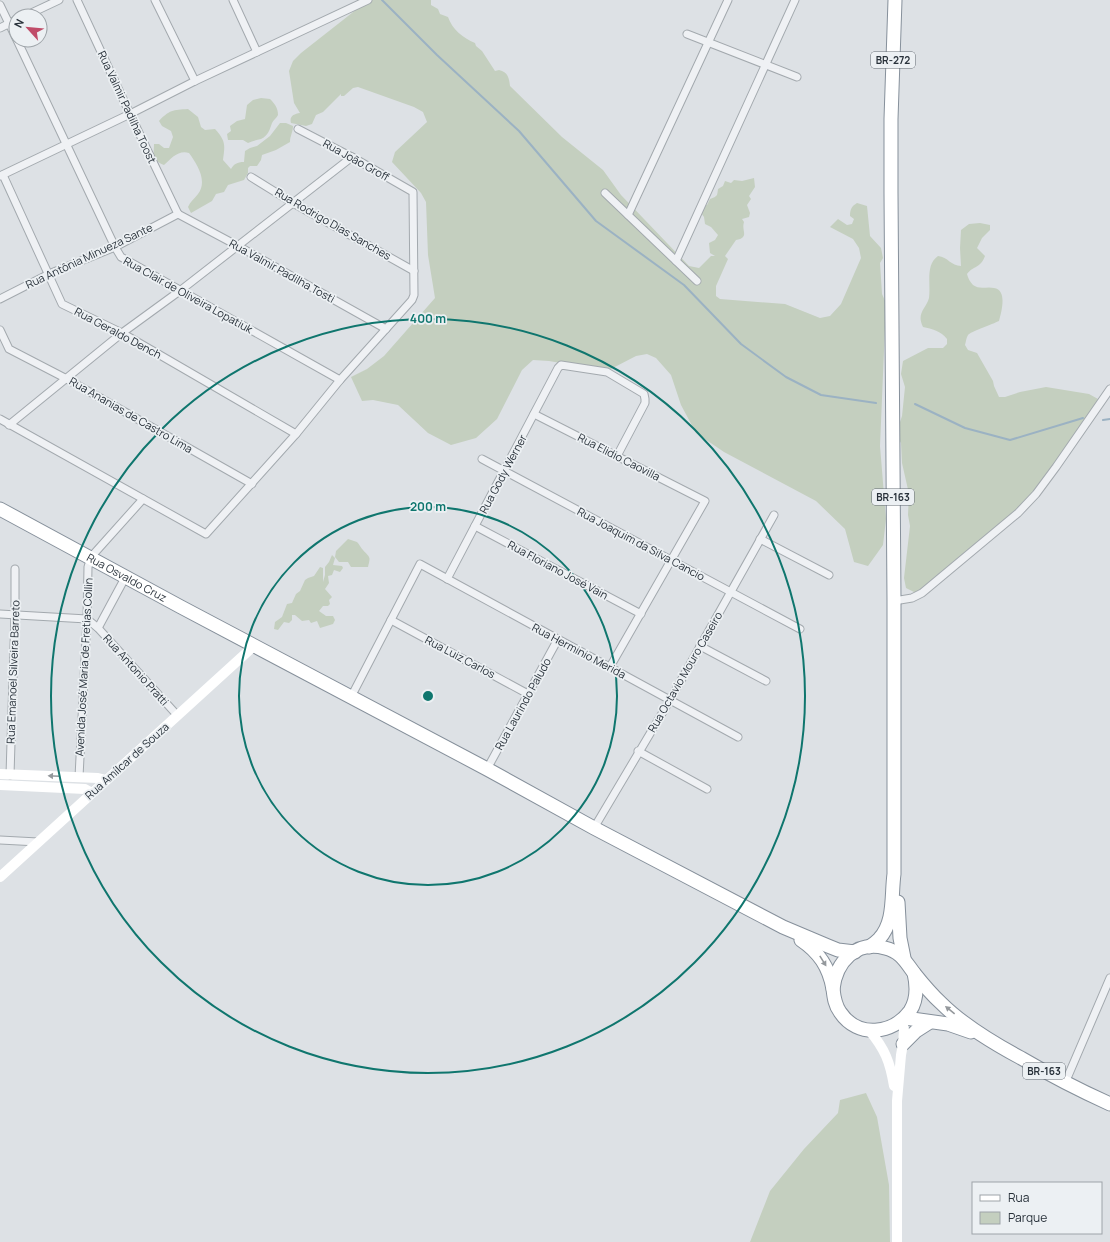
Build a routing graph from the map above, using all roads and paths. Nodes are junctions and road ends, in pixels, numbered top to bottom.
1 (59, 0) edge
2 (77, 0) edge
3 (155, 0) edge
4 (233, 0) edge
5 (368, 0) edge
6 (728, 0) edge
7 (795, 0) edge
8 (895, 0) edge
9 (0, 5) edge
10 (42, 8) edge
11 (8, 22) edge
12 (687, 34) dead end
13 (708, 42) junction
14 (20, 48) edge
15 (257, 52) junction
16 (765, 64) junction
17 (797, 77) dead end
18 (196, 81) junction
19 (130, 114) junction
20 (891, 119) joint
21 (298, 129) dead end
22 (67, 144) junction
23 (352, 157) junction
24 (2, 175) edge
25 (251, 177) dead end
26 (605, 193) dead end
27 (293, 203) junction
28 (178, 214) junction
29 (628, 215) junction
30 (114, 246) junction
31 (238, 246) junction
32 (676, 261) junction
33 (414, 271) junction
34 (49, 274) junction
35 (697, 281) dead end
36 (181, 290) junction
37 (0, 299) edge
38 (386, 329) junction
39 (0, 330) edge
40 (122, 333) junction
41 (65, 378) junction
42 (340, 380) junction
43 (1110, 389) edge
44 (534, 414) junction
45 (0, 419) edge
46 (9, 424) junction
47 (296, 434) junction
48 (617, 456) junction
49 (482, 459) dead end
50 (504, 471) junction
51 (252, 484) junction
52 (143, 499) junction
53 (0, 509) edge
54 (774, 515) dead end
55 (475, 526) junction
56 (760, 539) junction
57 (91, 558) junction
58 (671, 560) junction
59 (15, 569) dead end
60 (829, 575) dead end
61 (126, 576) junction
62 (447, 579) junction
63 (730, 592) junction
64 (894, 601) junction
65 (0, 614) edge
66 (15, 614) junction
67 (641, 614) junction
68 (87, 619) junction
69 (391, 620) junction
70 (98, 628) junction
71 (800, 629) dead end
72 (558, 639) junction
73 (255, 645) junction
74 (700, 646) junction
75 (610, 667) junction
76 (766, 681) dead end
77 (528, 694) junction
78 (351, 696) junction
79 (670, 700) junction
80 (177, 715) junction
81 (738, 737) dead end
82 (638, 752) junction
83 (487, 769) junction
84 (5, 774) edge
85 (79, 777) junction
86 (106, 780) junction
87 (0, 785) edge
88 (707, 789) dead end
89 (92, 793) junction
90 (594, 828) junction
91 (0, 840) edge
92 (38, 842) junction
93 (894, 874) junction
94 (0, 877) edge
95 (783, 927) junction
96 (869, 947) junction
97 (855, 952) junction
98 (904, 958) junction
99 (914, 973) junction
100 (1110, 978) edge
101 (833, 989) junction
102 (903, 1019) junction
103 (930, 1022) junction
104 (869, 1030) junction
105 (980, 1035) junction
106 (903, 1044) junction
107 (1065, 1083) junction
108 (897, 1102) junction
109 (1110, 1104) edge
110 (897, 1242) edge

1 - 10 street
2 - 19 street, Rua Valmir Padilha Toost
3 - 18 street
4 - 15 street
5 - 15 street
6 - 13 street
7 - 16 street
8 - 20 highway, BR-272
9 - 11 street, Rua Clair de Oliveira Lopatiuk
12 - 13 street
13 - 16 street
13 - 29 street
14 - 22 street, Rua Clair de Oliveira Lopatiuk
15 - 18 street
16 - 17 street
16 - 32 street
18 - 19 street
19 - 22 street
19 - 28 street, Rua Valmir Padilha Toost
20 - 64 highway, BR-163
21 - 23 street, Rua João Groff
22 - 24 street
22 - 30 street, Rua Clair de Oliveira Lopatiuk
23 - 27 street
23 - 33 street, Rua João Groff
24 - 34 street, Rua Geraldo Dench
25 - 27 street, Rua Rodrigo Dias Sanches
26 - 29 street
27 - 31 street
27 - 33 street, Rua Rodrigo Dias Sanches
28 - 30 street, Rua Antônia Minueza Sante
28 - 31 street, Rua Valmir Padilha Tosti
29 - 32 street
30 - 34 street, Rua Antônia Minueza Sante
30 - 36 street, Rua Clair de Oliveira Lopatiuk
31 - 36 street
31 - 38 street, Rua Valmir Padilha Tosti
32 - 35 street
33 - 38 street
34 - 37 street, Rua Antônia Minueza Sante
34 - 40 street, Rua Geraldo Dench
36 - 40 street
36 - 42 street, Rua Clair de Oliveira Lopatiuk
38 - 42 street
39 - 41 street, Rua Ananias de Castro Lima
40 - 41 street
40 - 47 street, Rua Geraldo Dench
41 - 46 street
41 - 51 street, Rua Ananias de Castro Lima
42 - 47 street
43 - 64 street
44 - 48 street, Rua Elidio Caovilla
44 - 48 street, Rua Gody Werner
44 - 50 street, Rua Gody Werner
45 - 46 street
46 - 52 street
47 - 51 street
48 - 58 street, Rua Elidio Caovilla
49 - 50 street, Rua Joaquim da Silva Cancio
50 - 55 street, Rua Gody Werner
50 - 58 street, Rua Joaquim da Silva Cancio
51 - 52 street
52 - 57 street
53 - 57 highway, Rua Osvaldo Cruz
54 - 56 street, Rua Octavio Mouro Caseiro
55 - 62 street, Rua Gody Werner
55 - 67 street, Rua Floriano José Vain
56 - 60 street
56 - 63 street, Rua Octavio Mouro Caseiro
57 - 61 highway, Rua Osvaldo Cruz
57 - 68 street, Avenida José Maria de Fretias Collin
58 - 63 street, Rua Joaquim da Silva Cancio
58 - 67 street
59 - 66 street, Rua Emanoel Silveira Barreto
61 - 70 street
61 - 73 highway, Rua Osvaldo Cruz
62 - 69 street, Rua Herminio Merida
62 - 72 street, Rua Herminio Merida
63 - 71 street, Rua Joaquim da Silva Cancio
63 - 74 street, Rua Octavio Mouro Caseiro
64 - 93 highway, BR-163
65 - 66 street
66 - 68 street
66 - 84 street, Rua Emanoel Silveira Barreto
67 - 75 street
68 - 70 street, Rua Antonio Pratti
68 - 85 street, Avenida José Maria de Fretias Collin
69 - 77 street, Rua Luiz Carlos
69 - 78 street
70 - 80 street, Rua Antonio Pratti
72 - 75 street, Rua Herminio Merida
72 - 77 street, Rua Laurindo Paludo
73 - 78 highway, Rua Osvaldo Cruz
73 - 80 street, Rua Amílcar de Souza
74 - 76 street
74 - 79 street, Rua Octavio Mouro Caseiro
75 - 79 street, Rua Herminio Merida
77 - 83 street, Rua Laurindo Paludo
78 - 83 highway, Rua Osvaldo Cruz
79 - 81 street, Rua Herminio Merida
79 - 82 street, Rua Octavio Mouro Caseiro
80 - 86 street, Rua Amílcar de Souza
82 - 88 street
82 - 90 street, Rua Octavio Mouro Caseiro
83 - 90 highway, Rua Osvaldo Cruz
85 -> 84 street
85 - 86 street
86 - 89 street, Rua Amílcar de Souza
87 - 89 street
89 - 92 street, Rua Amílcar de Souza
90 - 95 highway, Rua Osvaldo Cruz
91 - 92 street
92 - 94 street, Rua Amílcar de Souza
93 - 96 highway, BR-163
93 - 98 highway, BR-163
95 - 97 highway
95 -> 101 highway
96 - 97 highway, BR-163
96 - 98 highway, BR-163
97 - 101 highway, BR-163
98 - 99 highway, BR-163
99 - 102 highway, BR-163
105 -> 99 highway, BR-163
100 - 107 street
101 - 104 highway, BR-163
102 - 103 highway, BR-163
102 - 104 highway
102 - 106 street
103 - 105 highway, BR-163
103 - 106 highway
104 - 108 street
105 - 107 highway, BR-163
106 - 108 street
107 - 109 highway, BR-163
108 - 110 street

